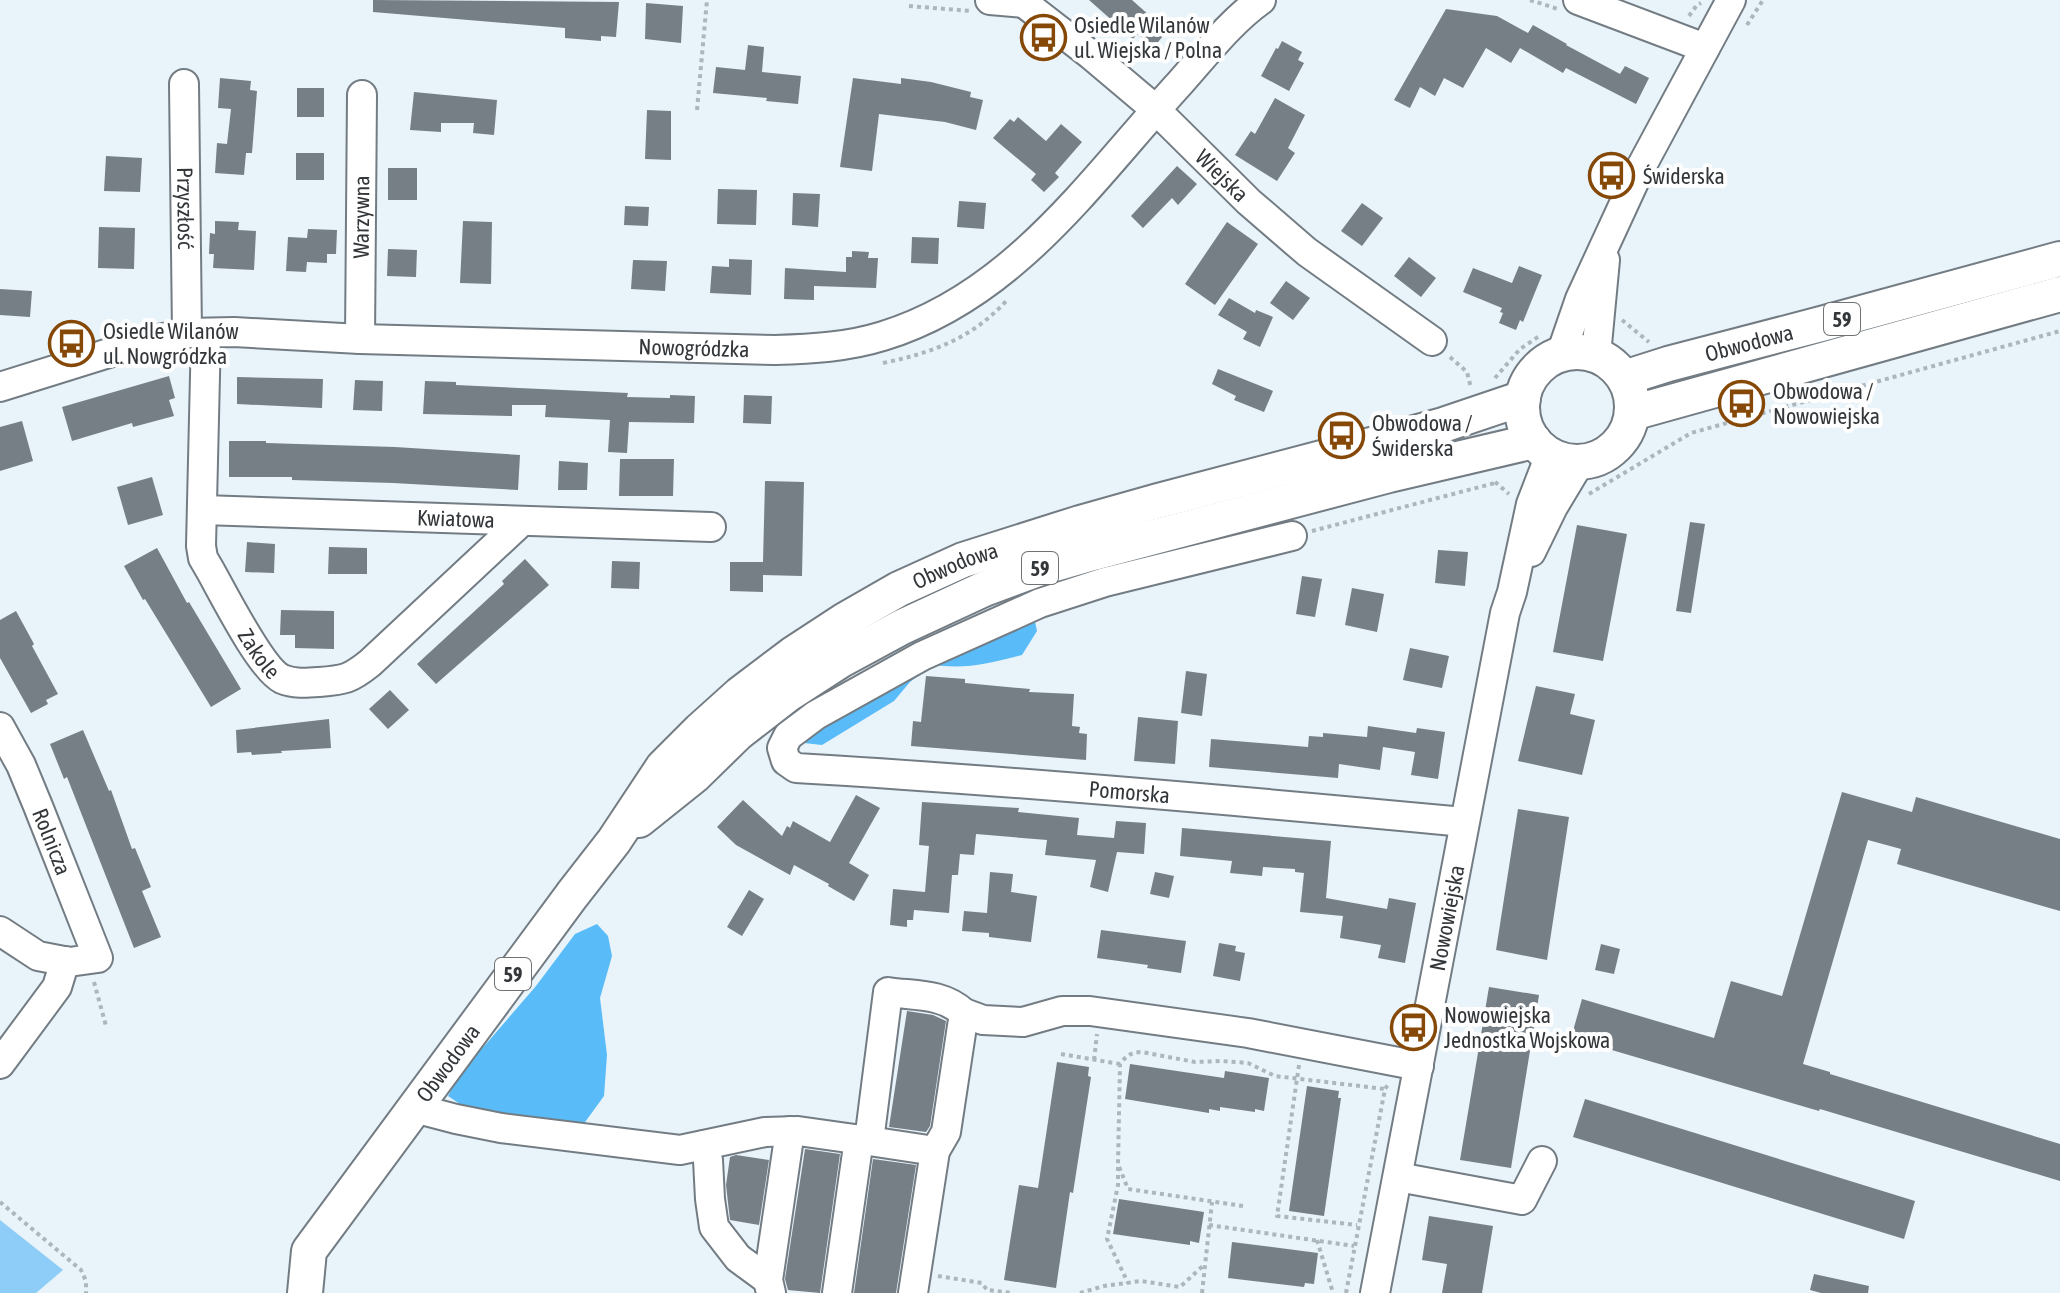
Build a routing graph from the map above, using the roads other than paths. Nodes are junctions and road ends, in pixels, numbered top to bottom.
1 (990, 0) edge
2 (1261, 0) edge
3 (1731, 0) edge
4 (1022, 2) edge
5 (1574, 7) edge
6 (1705, 48) junction
7 (184, 84) dead end
8 (362, 95) dead end
9 (1155, 109) junction
10 (1606, 245) junction
11 (2060, 259) edge
12 (2060, 294) edge
13 (197, 333) junction
14 (360, 339) junction
15 (1432, 341) road end
16 (1553, 343) junction
17 (1596, 355) junction
18 (1624, 378) junction
19 (0, 387) edge
20 (1523, 398) junction
21 (1632, 413) junction
22 (1555, 453) junction
23 (202, 510) junction
24 (522, 521) junction
25 (711, 527) dead end
26 (1292, 536) road end
27 (0, 727) edge
28 (1464, 822) junction
29 (614, 841) junction
30 (0, 931) edge
31 (65, 961) junction
32 (964, 1013) junction
33 (0, 1064) edge
34 (1411, 1064) junction
35 (414, 1108) junction
36 (790, 1131) junction
37 (864, 1140) junction
38 (704, 1145) junction
39 (935, 1151) junction
40 (1542, 1161) dead end
41 (1398, 1177) junction
42 (914, 1283) edge
43 (770, 1287) edge
44 (305, 1293) edge
45 (837, 1293) edge
46 (1375, 1293) edge

1 - 4 street
2 - 9 street, Nowogródzka
3 - 6 street
4 - 9 street, Wiejska
5 - 6 street
6 - 10 street
7 - 13 street, Przyszłość
8 - 14 street, Warzywna
9 - 14 street, Nowogródzka
9 - 15 street, Wiejska
10 - 16 street
10 - 17 street
11 - 18 main road, Obwodowa / 59
12 - 21 main road, Obwodowa / 59
13 - 14 street, Nowogródzka
13 - 19 street, Nowogródzka
13 - 23 street, Zakole
16 - 17 main road
16 - 20 main road
17 - 18 main road
18 - 21 main road
20 - 22 main road
20 - 29 main road, Obwodowa / 59
21 - 22 main road, Obwodowa / 59
22 - 28 street, Nowowiejska
22 - 29 main road, Obwodowa / 59
23 - 24 street, Kwiatowa
23 - 24 street, Zakole
24 - 25 street, Kwiatowa
26 - 28 street, Pomorska
27 - 31 street, Rolnicza
28 - 34 street, Nowowiejska
29 - 35 main road, Obwodowa / 59
30 - 31 street
31 - 33 street
32 - 34 street
32 - 37 street
32 - 39 street
34 - 41 street, Nowowiejska
35 - 38 street
35 - 44 main road, Obwodowa / 59
36 - 37 street
36 - 38 street
36 - 43 street
37 - 39 street
37 - 45 street
38 - 43 street
39 - 42 street
40 - 41 street
41 - 46 street, Nowowiejska

